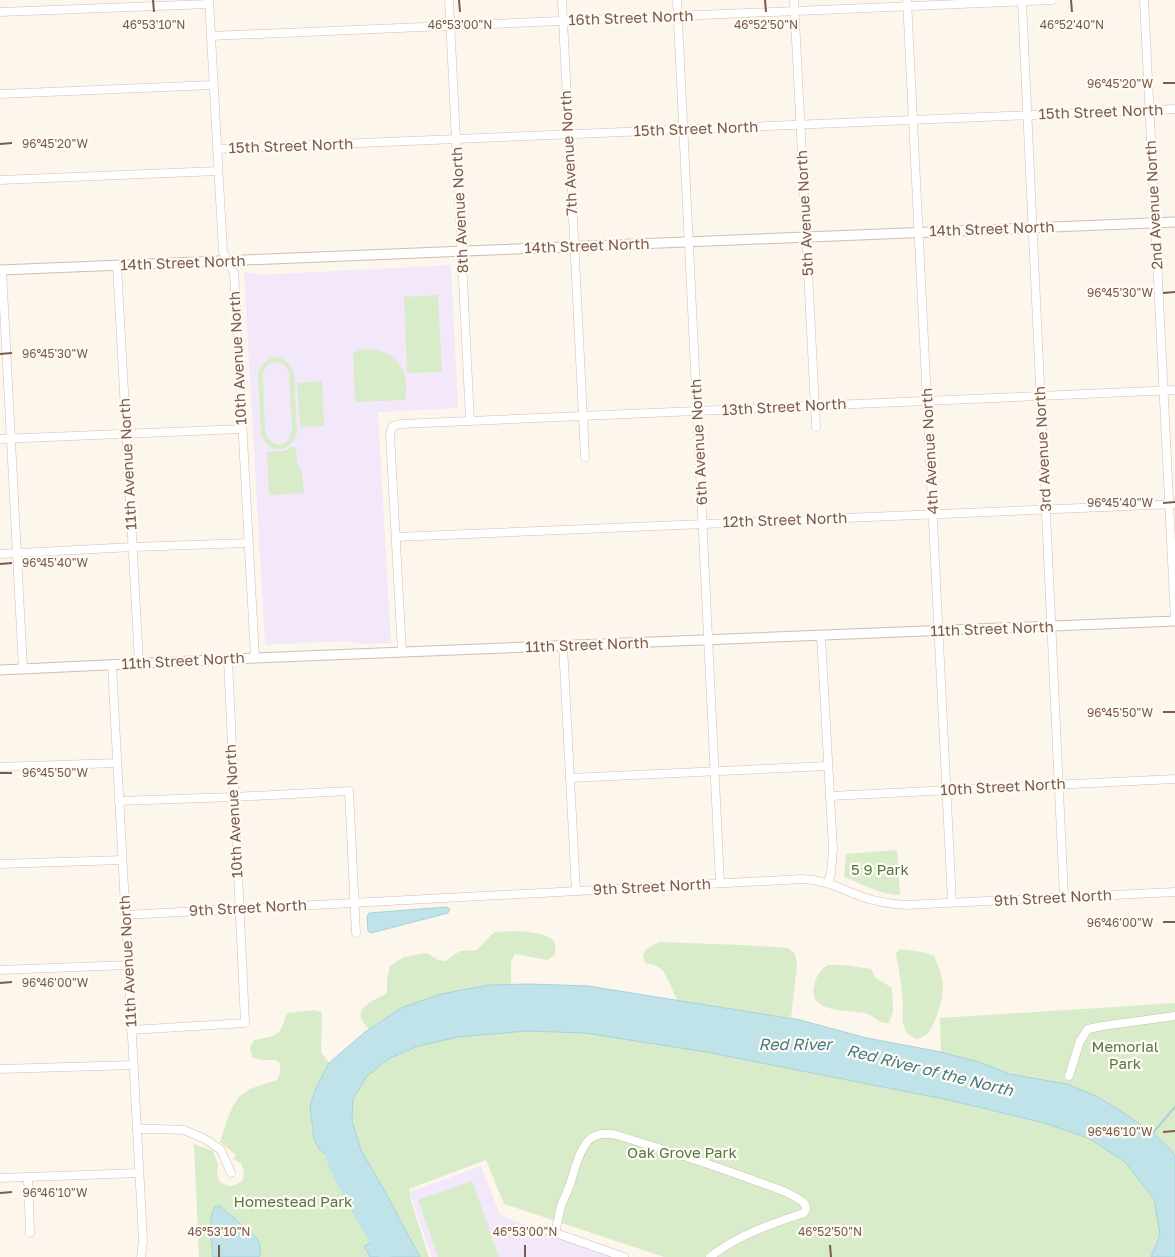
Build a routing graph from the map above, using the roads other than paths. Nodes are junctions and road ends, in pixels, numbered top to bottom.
1 (449, 0) edge
2 (562, 0) edge
3 (677, 0) edge
4 (794, 0) edge
5 (1052, 0) edge
6 (1144, 0) edge
7 (1022, 1) junction
8 (209, 2) edge
9 (907, 3) edge
10 (794, 11) junction
11 (0, 12) edge
12 (678, 16) junction
13 (563, 21) junction
14 (450, 26) junction
15 (211, 36) junction
16 (214, 85) junction
17 (0, 94) edge
18 (1175, 109) edge
19 (1150, 110) junction
20 (1027, 115) junction
21 (913, 120) junction
22 (800, 125) junction
23 (683, 130) junction
24 (569, 134) junction
25 (456, 139) junction
26 (217, 150) junction
27 (218, 171) junction
28 (0, 180) edge
29 (1175, 222) edge
30 (1155, 223) junction
31 (1032, 228) junction
32 (919, 232) junction
33 (806, 237) junction
34 (689, 242) junction
35 (574, 246) junction
36 (462, 251) junction
37 (228, 261) junction
38 (117, 265) junction
39 (1, 270) edge
40 (1164, 390) junction
41 (1175, 390) edge
42 (1040, 396) junction
43 (927, 400) junction
44 (815, 405) junction
45 (697, 410) junction
46 (582, 416) junction
47 (470, 420) junction
48 (816, 426) dead end
49 (242, 429) junction
50 (127, 434) junction
51 (0, 439) edge
52 (12, 439) junction
53 (585, 457) dead end
54 (1172, 504) edge
55 (1046, 509) junction
56 (933, 514) junction
57 (703, 524) junction
58 (396, 537) junction
59 (248, 543) junction
60 (133, 547) junction
61 (0, 554) edge
62 (18, 554) junction
63 (1175, 621) edge
64 (1051, 627) junction
65 (939, 631) junction
66 (821, 636) junction
67 (708, 640) junction
68 (563, 646) junction
69 (402, 652) junction
70 (254, 658) junction
71 (228, 659) junction
72 (139, 663) junction
73 (112, 664) junction
74 (23, 669) junction
75 (0, 670) edge
76 (117, 763) junction
77 (828, 766) junction
78 (0, 767) edge
79 (715, 771) junction
80 (570, 778) junction
81 (1175, 779) edge
82 (1058, 784) junction
83 (946, 790) junction
84 (830, 796) junction
85 (234, 797) junction
86 (120, 801) junction
87 (122, 860) junction
88 (0, 864) edge
89 (720, 883) junction
90 (828, 883) junction
91 (576, 891) junction
92 (1175, 892) edge
93 (1064, 897) junction
94 (354, 902) junction
95 (952, 902) junction
96 (239, 909) junction
97 (125, 914) junction
98 (356, 933) dead end
99 (128, 965) junction
100 (0, 970) edge
101 (1175, 1016) edge
102 (132, 1030) junction
103 (134, 1064) junction
104 (0, 1069) edge
105 (1069, 1076) dead end
106 (137, 1129) junction
107 (140, 1173) junction
108 (231, 1173) dead end
109 (28, 1177) junction
110 (0, 1178) edge
111 (547, 1230) dead end
112 (30, 1233) dead end
113 (555, 1233) junction
114 (141, 1257) edge
115 (624, 1257) edge
116 (710, 1257) edge

1 - 14 street, 8th Avenue North
2 - 13 street, 7th Avenue North
3 - 12 street, 6th Avenue North
4 - 10 street, 5th Avenue North
5 - 7 street, 16th Street North
6 - 19 street, 2nd Avenue North
7 - 9 street, 16th Street North
7 - 20 street, 3rd Avenue North
8 - 11 street
8 - 15 street, 10th Avenue North
9 - 10 street, 16th Street North
9 - 21 street, 4th Avenue North
10 - 12 street, 16th Street North
10 - 22 street, 5th Avenue North
12 - 13 street, 16th Street North
12 - 23 street, 6th Avenue North
13 - 14 street, 16th Street North
13 - 24 street, 7th Avenue North
14 - 15 street, 16th Street North
14 - 25 street, 8th Avenue North
15 - 16 street, 10th Avenue North
16 - 17 street
16 - 26 street, 10th Avenue North
18 - 19 street, 15th Street North
19 - 20 street, 15th Street North
19 - 30 street, 2nd Avenue North
20 - 21 street, 15th Street North
20 - 31 street, 3rd Avenue North
21 - 22 street, 15th Street North
21 - 32 street, 4th Avenue North
22 - 23 street, 15th Street North
22 - 33 street, 5th Avenue North
23 - 24 street, 15th Street North
23 - 34 street, 6th Avenue North
24 - 25 street, 15th Street North
24 - 35 street, 7th Avenue North
25 - 26 street, 15th Street North
25 - 36 street, 8th Avenue North
26 - 27 street, 10th Avenue North
27 - 28 street, 15th Street North
27 - 37 street, 10th Avenue North
29 - 30 street, 14th Street North
30 - 31 street, 14th Street North
30 - 40 street, 2nd Avenue North
31 - 32 street, 14th Street North
31 - 42 street, 3rd Avenue North
32 - 33 street, 14th Street North
32 - 43 street, 4th Avenue North
33 - 34 street, 14th Street North
33 - 44 street, 5th Avenue North
34 - 35 street, 14th Street North
34 - 45 street, 6th Avenue North
35 - 36 street, 14th Street North
35 - 46 street, 7th Avenue North
36 - 37 street, 14th Street North
36 - 47 street, 8th Avenue North
37 - 38 street, 14th Street North
37 - 49 street, 10th Avenue North
38 - 39 street, 14th Street North
38 - 50 street, 11th Avenue North
39 - 52 street
40 - 41 street, 13th Street North
40 - 42 street, 13th Street North
40 - 54 street, 2nd Avenue North
42 - 43 street, 13th Street North
42 - 55 street, 3rd Avenue North
43 - 44 street, 13th Street North
43 - 56 street, 4th Avenue North
44 - 45 street, 13th Street North
44 - 48 street, 5th Avenue North
45 - 46 street, 13th Street North
45 - 57 street, 6th Avenue North
46 - 47 street, 13th Street North
46 - 53 street, 7th Avenue North
47 - 58 street, 13th Street North
49 - 50 street
49 - 59 street, 10th Avenue North
50 - 52 street
50 - 60 street, 11th Avenue North
51 - 52 street
52 - 62 street
54 - 55 street, 12th Street North
54 - 63 street, 2nd Avenue North
55 - 56 street, 12th Street North
55 - 64 street, 3rd Avenue North
56 - 57 street, 12th Street North
56 - 65 street, 4th Avenue North
57 - 58 street, 12th Street North
57 - 67 street, 6th Avenue North
58 - 69 street
59 - 60 street
59 - 70 street, 10th Avenue North
60 - 62 street
60 - 72 street, 11th Avenue North
61 - 62 street
62 - 74 street
63 - 64 street, 11th Street North
64 - 65 street, 11th Street North
64 - 82 street, 3rd Avenue North
65 - 66 street, 11th Street North
65 - 83 street, 4th Avenue North
66 - 67 street, 11th Street North
66 - 77 street
67 - 68 street, 11th Street North
67 - 79 street, 6th Avenue North
68 - 69 street, 11th Street North
68 - 80 street
69 - 70 street, 11th Street North
70 - 71 street, 11th Street North
71 - 72 street, 11th Street North
71 - 85 street, 10th Avenue North
72 - 73 street, 11th Street North
73 - 74 street, 11th Street North
73 - 76 street, 11th Avenue North
74 - 75 street, 11th Street North
76 - 78 street
76 - 86 street, 11th Avenue North
77 - 79 street
77 - 84 street
79 - 80 street
79 - 89 street, 6th Avenue North
80 - 91 street
81 - 82 street, 10th Street North
82 - 83 street, 10th Street North
82 - 93 street, 3rd Avenue North
83 - 84 street, 10th Street North
83 - 95 street, 4th Avenue North
84 - 90 street
85 - 86 street
85 - 94 street
85 - 96 street, 10th Avenue North
86 - 87 street, 11th Avenue North
87 - 88 street
87 - 97 street, 11th Avenue North
89 - 90 street, 9th Street North
89 - 91 street, 9th Street North
90 - 95 street, 9th Street North
91 - 94 street, 9th Street North
92 - 93 street, 9th Street North
93 - 95 street, 9th Street North
94 - 96 street, 9th Street North
94 - 98 street
96 - 97 street, 9th Street North
96 - 102 street, 10th Avenue North
97 - 99 street, 11th Avenue North
99 - 100 street
99 - 102 street, 11th Avenue North
101 - 105 street
102 - 103 street, 11th Avenue North
103 - 104 street
103 - 106 street, 11th Avenue North
106 - 107 street, 11th Avenue North
106 - 108 street
107 - 109 street
107 - 114 street, 11th Avenue North
109 - 110 street
109 - 112 street
111 - 113 street
113 - 115 street
113 - 116 street

